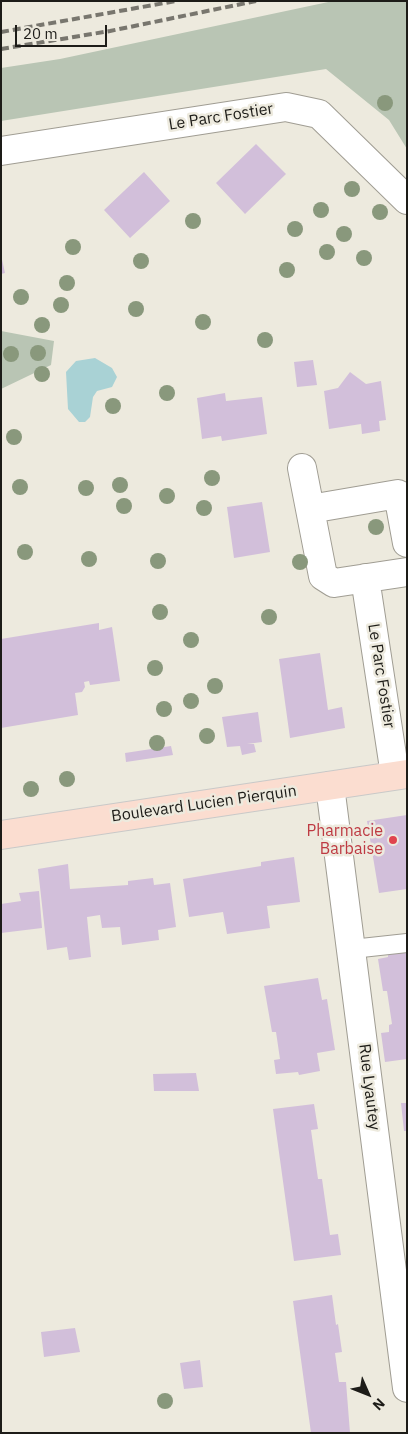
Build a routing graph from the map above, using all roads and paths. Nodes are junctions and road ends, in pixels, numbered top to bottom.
1 (1, 151) edge
2 (407, 200) edge
3 (302, 468) dead end
4 (310, 509) junction
5 (407, 543) edge
6 (407, 572) edge
7 (366, 578) junction
8 (401, 774) edge
9 (330, 786) junction
10 (1, 835) edge
11 (407, 943) edge
12 (352, 949) junction
13 (407, 1388) edge

1 - 2 street, Le Parc Fostier
3 - 4 street
4 - 5 street
4 - 7 street
6 - 7 street
7 - 8 street, Le Parc Fostier
8 - 9 main road, Boulevard Lucien Pierquin
9 - 10 main road, Boulevard Lucien Pierquin
9 - 12 street, Rue Lyautey
11 - 12 lane
12 - 13 street, Rue Lyautey

